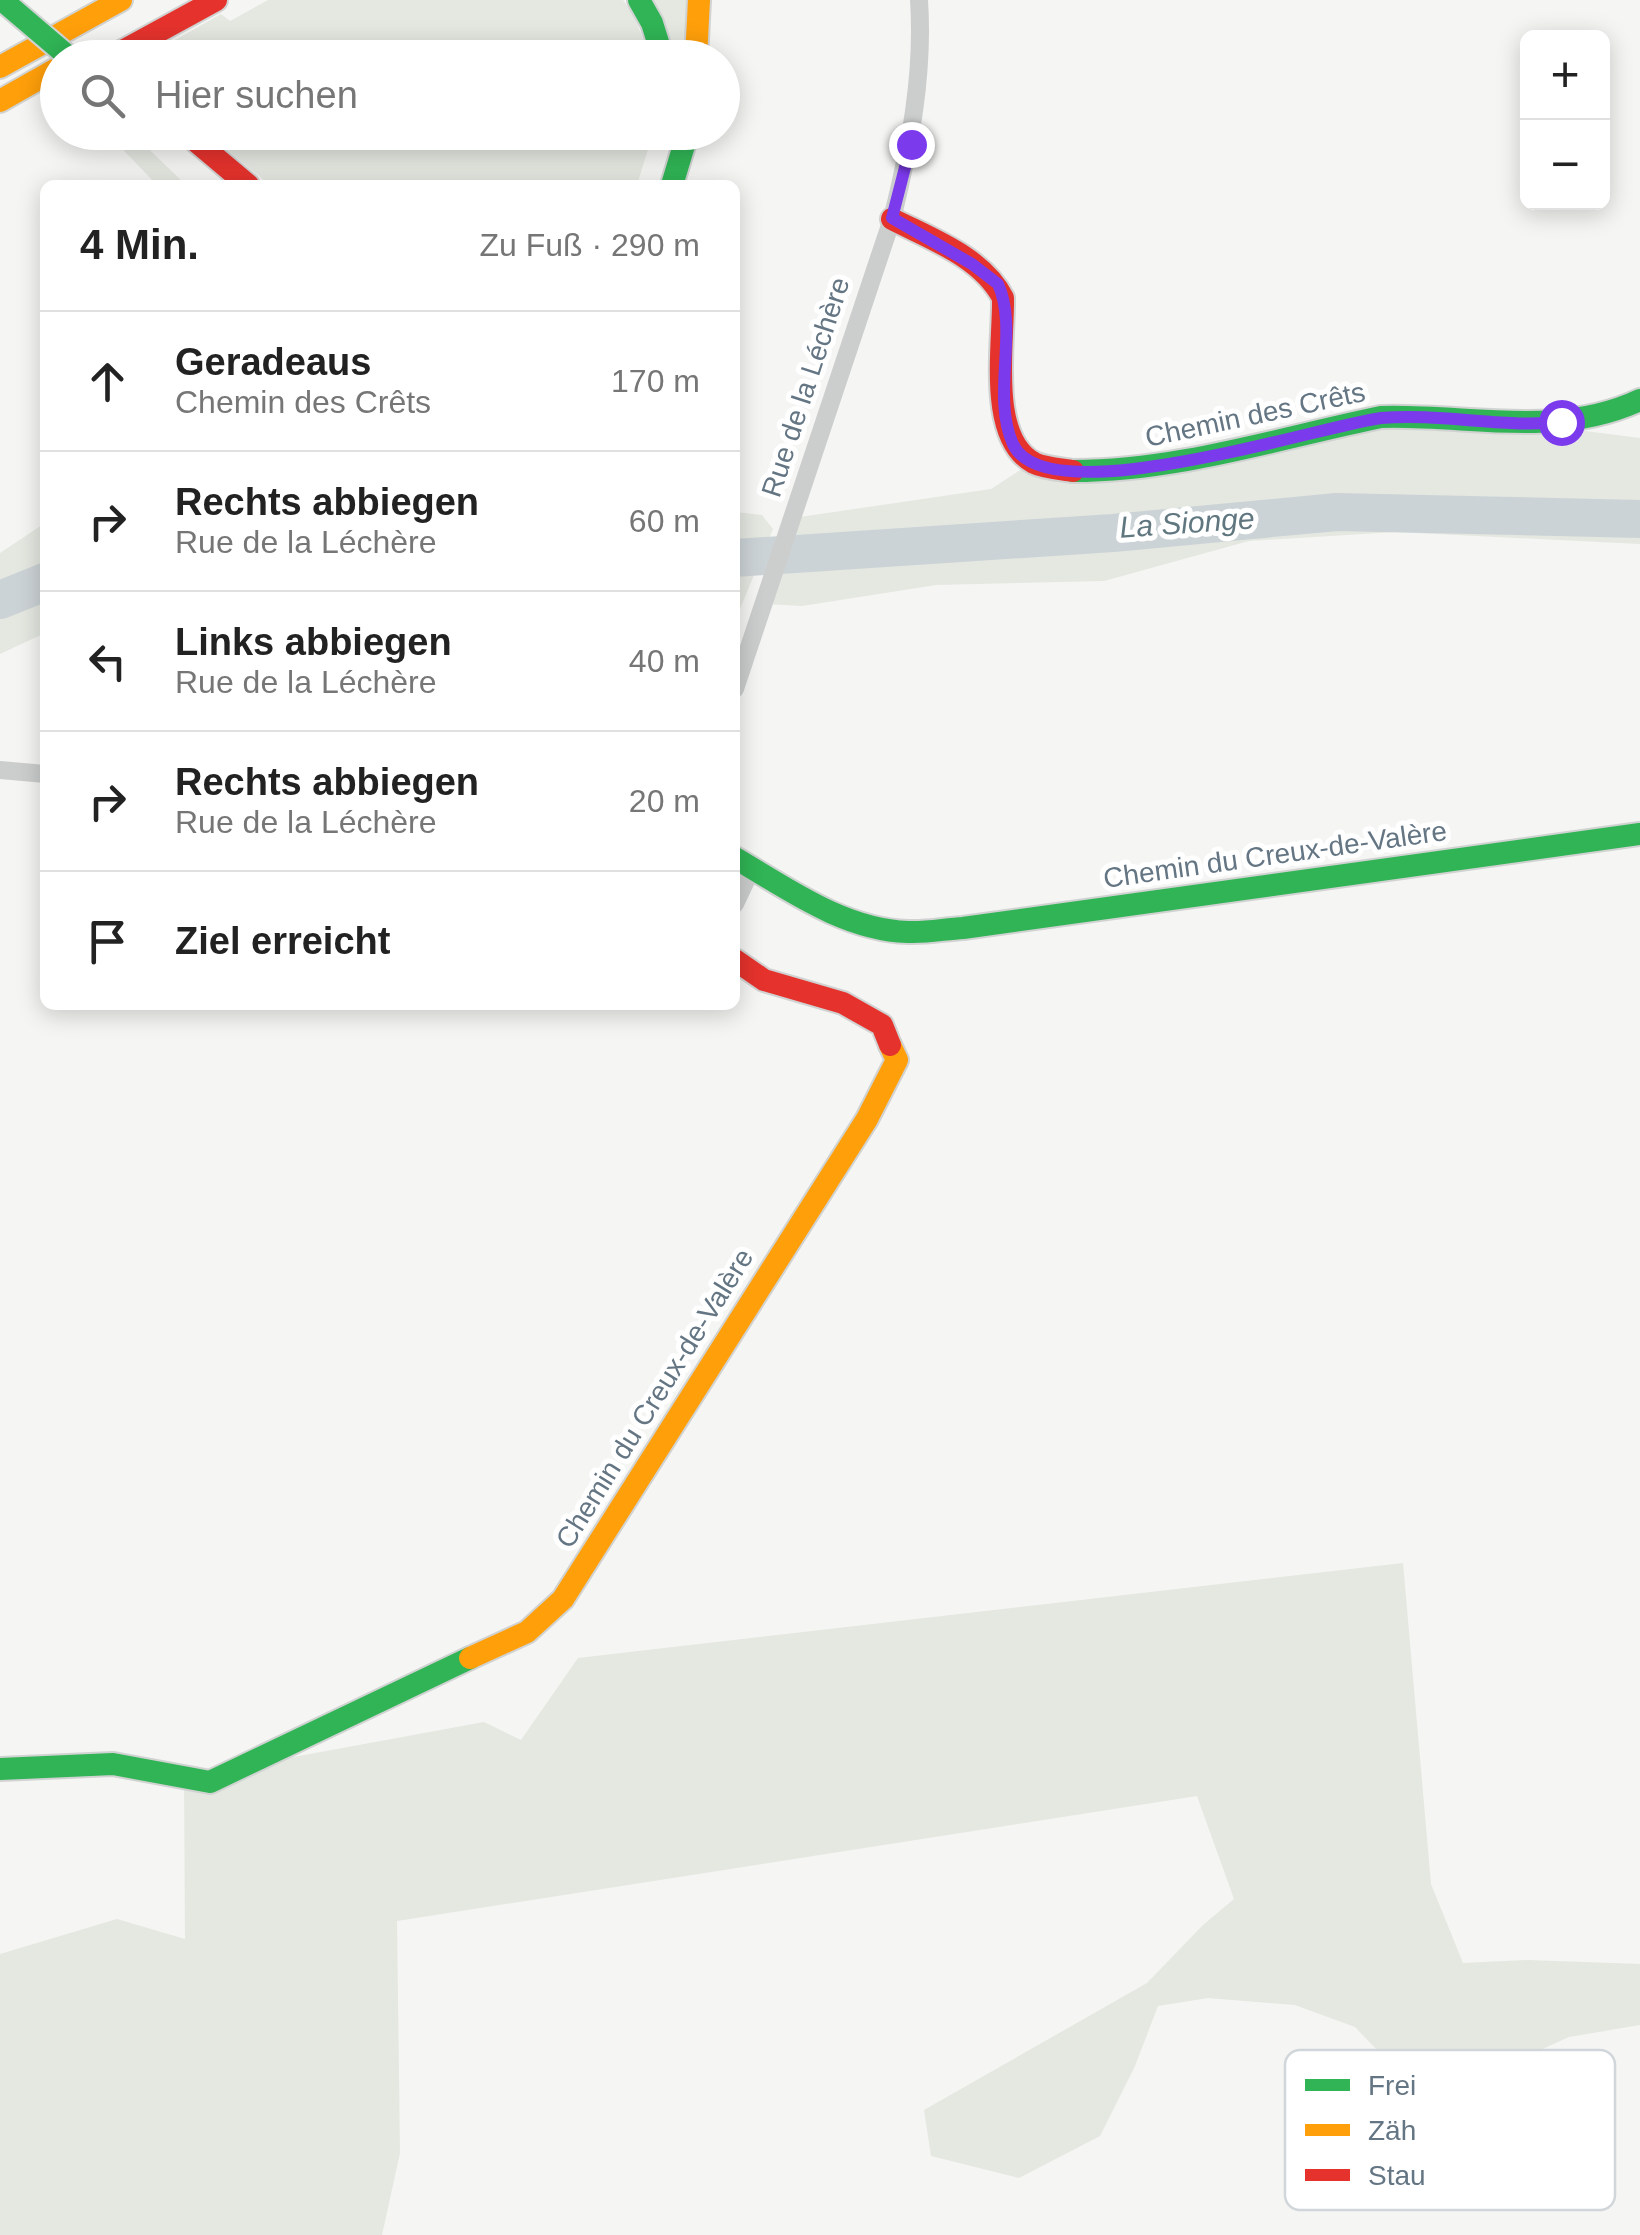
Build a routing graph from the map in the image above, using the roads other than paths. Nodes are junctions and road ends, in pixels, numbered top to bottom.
1 (2, 0) edge
2 (28, 0) edge
3 (121, 0) edge
4 (179, 0) edge
5 (216, 0) edge
6 (640, 0) edge
7 (699, 0) edge
8 (920, 0) edge
9 (49, 40) edge
10 (52, 40) edge
11 (75, 40) edge
12 (107, 40) edge
13 (143, 40) edge
14 (657, 40) edge
15 (697, 40) edge
16 (40, 45) edge
17 (0, 67) edge
18 (40, 78) edge
19 (40, 97) edge
20 (0, 101) edge
21 (0, 119) edge
22 (180, 150) edge
23 (206, 150) edge
24 (663, 150) edge
25 (683, 150) edge
26 (214, 180) edge
27 (242, 180) edge
28 (654, 180) edge
29 (674, 180) edge
30 (892, 218) junction
31 (1640, 400) edge
32 (740, 674) edge
33 (0, 770) edge
34 (40, 774) edge
35 (1640, 834) edge
36 (743, 863) edge
37 (740, 963) edge
38 (0, 1769) edge

1 - 10 main road, bridge
2 - 11 main road
3 - 9 main road
4 - 12 main road
5 - 13 main road
6 - 14 main road
7 - 15 main road
8 - 30 street, Rue de la Léchère
16 - 17 main road
18 - 20 main road
19 - 21 main road
22 - 26 main road
23 - 27 main road
24 - 28 main road
25 - 29 main road
30 - 31 main road, Chemin des Crêts
30 - 32 street, Rue de la Léchère
33 - 34 street
35 - 36 main road, Chemin du Creux-de-Valère
37 - 38 main road, Chemin du Creux-de-Valère

